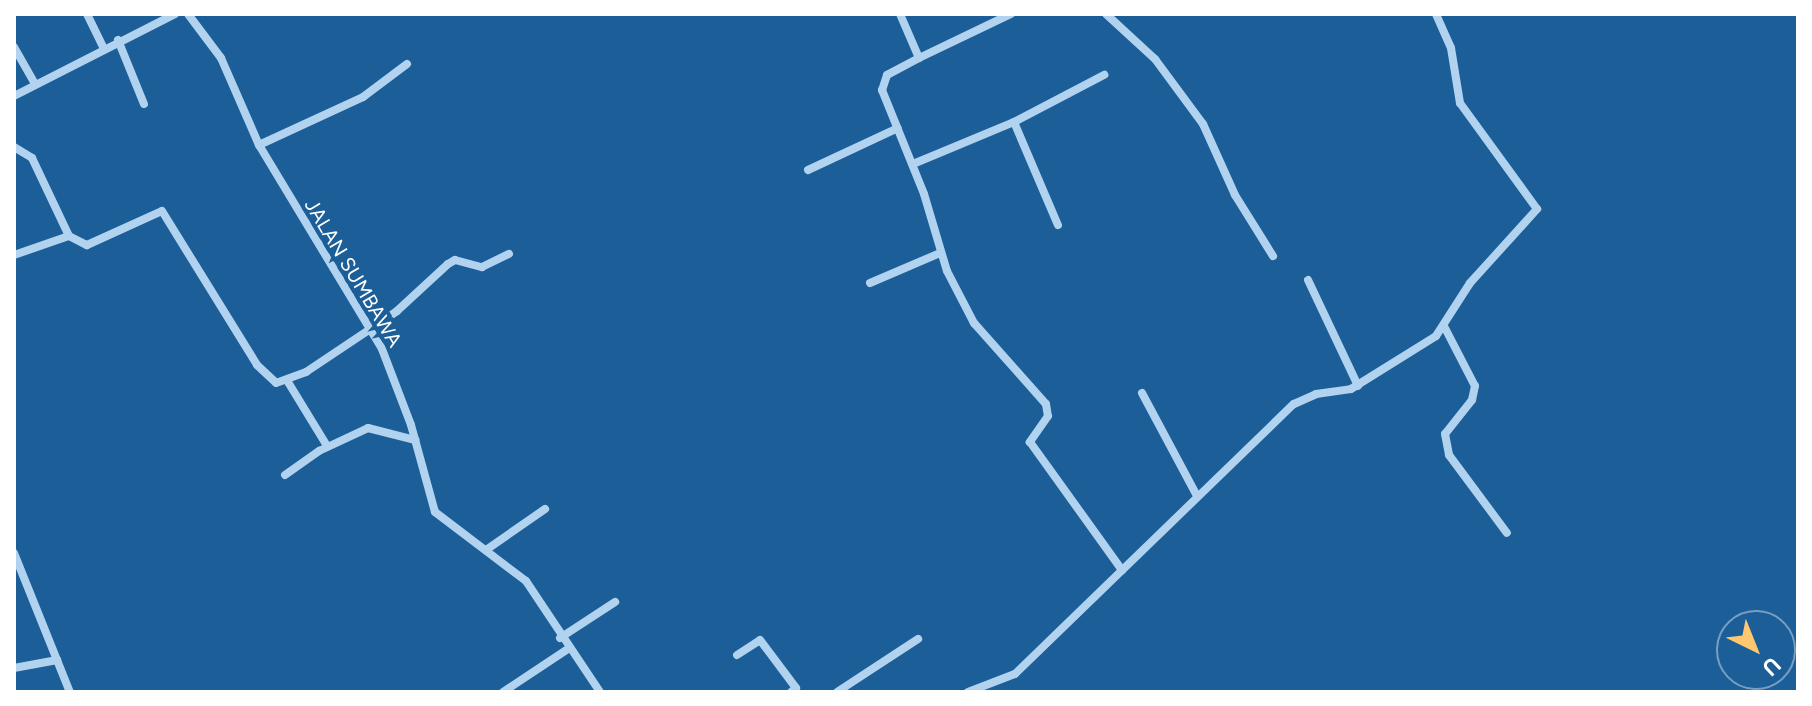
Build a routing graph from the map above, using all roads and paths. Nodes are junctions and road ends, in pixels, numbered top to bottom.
1 (87, 14) edge
2 (175, 14) edge
3 (188, 14) edge
4 (900, 14) edge
5 (1010, 14) edge
6 (1106, 14) edge
7 (1436, 14) edge
8 (118, 40) junction
9 (14, 47) edge
10 (103, 47) junction
11 (919, 58) junction
12 (407, 64) dead end
13 (1104, 75) dead end
14 (35, 84) junction
15 (14, 96) edge
16 (144, 104) dead end
17 (1014, 122) junction
18 (898, 128) junction
19 (259, 145) junction
20 (14, 147) edge
21 (913, 164) junction
22 (808, 170) dead end
23 (1058, 225) dead end
24 (69, 236) junction
25 (940, 253) junction
26 (509, 254) dead end
27 (14, 255) edge
28 (1273, 256) dead end
29 (1308, 280) dead end
30 (870, 283) dead end
31 (1445, 328) junction
32 (370, 330) junction
33 (288, 382) junction
34 (1358, 386) junction
35 (1142, 393) dead end
36 (415, 440) junction
37 (327, 446) junction
38 (285, 475) dead end
39 (1196, 494) junction
40 (545, 509) dead end
41 (1507, 533) dead end
42 (486, 550) junction
43 (14, 553) edge
44 (1122, 570) junction
45 (615, 602) dead end
46 (560, 638) junction
47 (918, 639) dead end
48 (568, 649) junction
49 (737, 655) dead end
50 (57, 660) junction
51 (14, 668) edge
52 (972, 689) edge
53 (795, 691) edge
54 (839, 691) edge
55 (70, 692) edge
56 (503, 692) edge
57 (600, 692) edge

1 - 10 street
2 - 8 street
3 - 19 street, JALAN SUMBAWA
4 - 11 street
5 - 11 street
6 - 28 street
7 - 31 street
8 - 10 street
8 - 16 street
9 - 14 street
10 - 14 street
11 - 18 street
12 - 19 street
13 - 17 street
14 - 15 street
17 - 21 street
17 - 23 street
18 - 21 street
18 - 22 street
19 - 32 street, JALAN SUMBAWA
20 - 24 street
21 - 25 street
24 - 27 street
24 - 33 street
25 - 30 street
25 - 44 street
26 - 32 street
29 - 34 street
31 - 34 street
31 - 41 street
32 - 33 street
32 - 36 street, JALAN SUMBAWA
33 - 37 street
34 - 39 street
35 - 39 street
36 - 37 street
36 - 42 street, JALAN SUMBAWA
37 - 38 street
39 - 44 street
40 - 42 street
42 - 46 street, JALAN SUMBAWA
43 - 50 street
44 - 52 street
45 - 46 street
46 - 48 street, JALAN SUMBAWA
47 - 54 street
48 - 56 street
48 - 57 street, JALAN SUMBAWA
49 - 53 street
50 - 51 street
50 - 55 street

